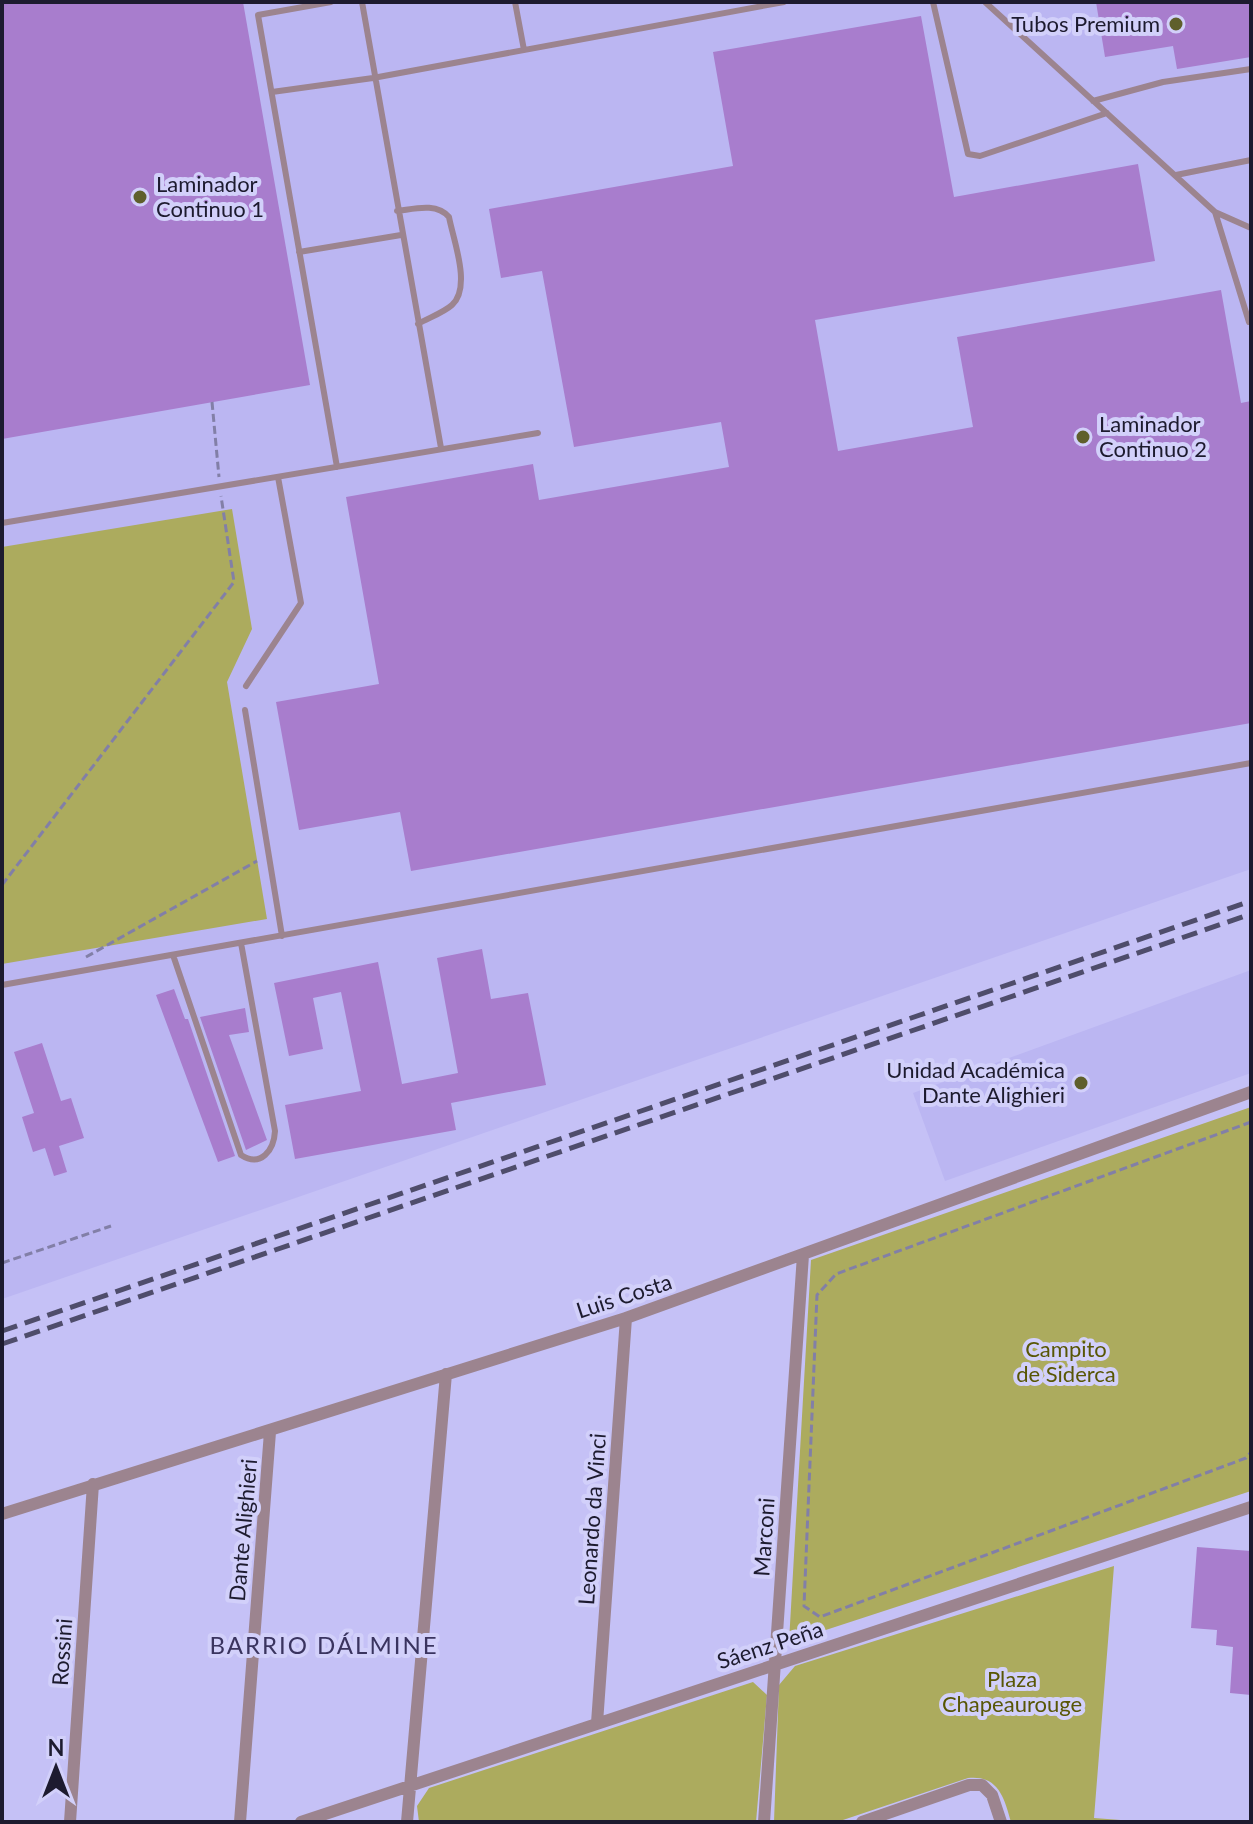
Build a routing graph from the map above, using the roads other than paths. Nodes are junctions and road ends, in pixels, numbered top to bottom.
1 (331, 2) edge
2 (362, 2) edge
3 (515, 2) edge
4 (784, 2) edge
5 (933, 2) edge
6 (985, 2) edge
7 (524, 50) junction
8 (1251, 69) edge
9 (373, 78) junction
10 (272, 92) junction
11 (1093, 101) junction
12 (1107, 113) junction
13 (1251, 160) edge
14 (1175, 175) junction
15 (397, 211) junction
16 (1215, 212) junction
17 (1251, 228) edge
18 (401, 235) junction
19 (299, 252) junction
20 (1249, 322) dead end
21 (418, 324) junction
22 (538, 433) dead end
23 (441, 448) junction
24 (337, 467) junction
25 (278, 477) junction
26 (2, 523) edge
27 (246, 686) dead end
28 (245, 710) dead end
29 (1251, 763) edge
30 (282, 936) junction
31 (241, 943) junction
32 (173, 955) junction
33 (2, 985) edge
34 (1251, 1092) edge
35 (803, 1255) junction
36 (626, 1318) junction
37 (446, 1374) junction
38 (270, 1432) junction
39 (93, 1484) junction
40 (1251, 1507) edge
41 (2, 1514) edge
42 (776, 1664) junction
43 (597, 1723) junction
44 (409, 1789) junction
45 (70, 1822) edge
46 (240, 1822) edge
47 (301, 1822) edge
48 (407, 1822) edge
49 (764, 1822) edge
50 (862, 1822) edge
51 (1001, 1822) edge

1 - 10 lane
2 - 9 lane
3 - 7 lane
4 - 7 lane
5 - 12 lane
6 - 11 lane
7 - 9 lane
8 - 11 lane
9 - 10 lane
9 - 15 lane
10 - 19 lane
11 - 12 lane
12 - 14 lane
13 - 14 lane
14 - 16 lane
15 - 18 lane
15 - 21 lane
16 - 17 lane
16 - 20 lane
18 - 19 lane
18 - 21 lane
19 - 24 lane
21 - 23 lane
22 - 23 lane
23 - 24 lane
24 - 25 lane
25 - 26 lane
25 - 27 lane
28 - 30 lane
29 - 30 lane
30 - 31 lane
31 - 32 lane
31 - 32 lane
32 - 33 lane
34 - 35 street, Luis Costa
35 - 36 street, Luis Costa
35 - 42 street, Marconi
36 - 37 street, Luis Costa
36 - 43 street, Leonardo da Vinci
37 - 38 street, Luis Costa
37 - 44 street
38 - 39 street, Luis Costa
38 - 46 street, Dante Alighieri
39 - 41 street, Luis Costa
39 - 45 street, Rossini
40 - 42 street, Sáenz Peña
42 - 43 street, Sáenz Peña
42 - 49 street, Marconi
43 - 44 street, Sáenz Peña
44 - 47 street, Sáenz Peña
44 - 48 street
50 - 51 street

